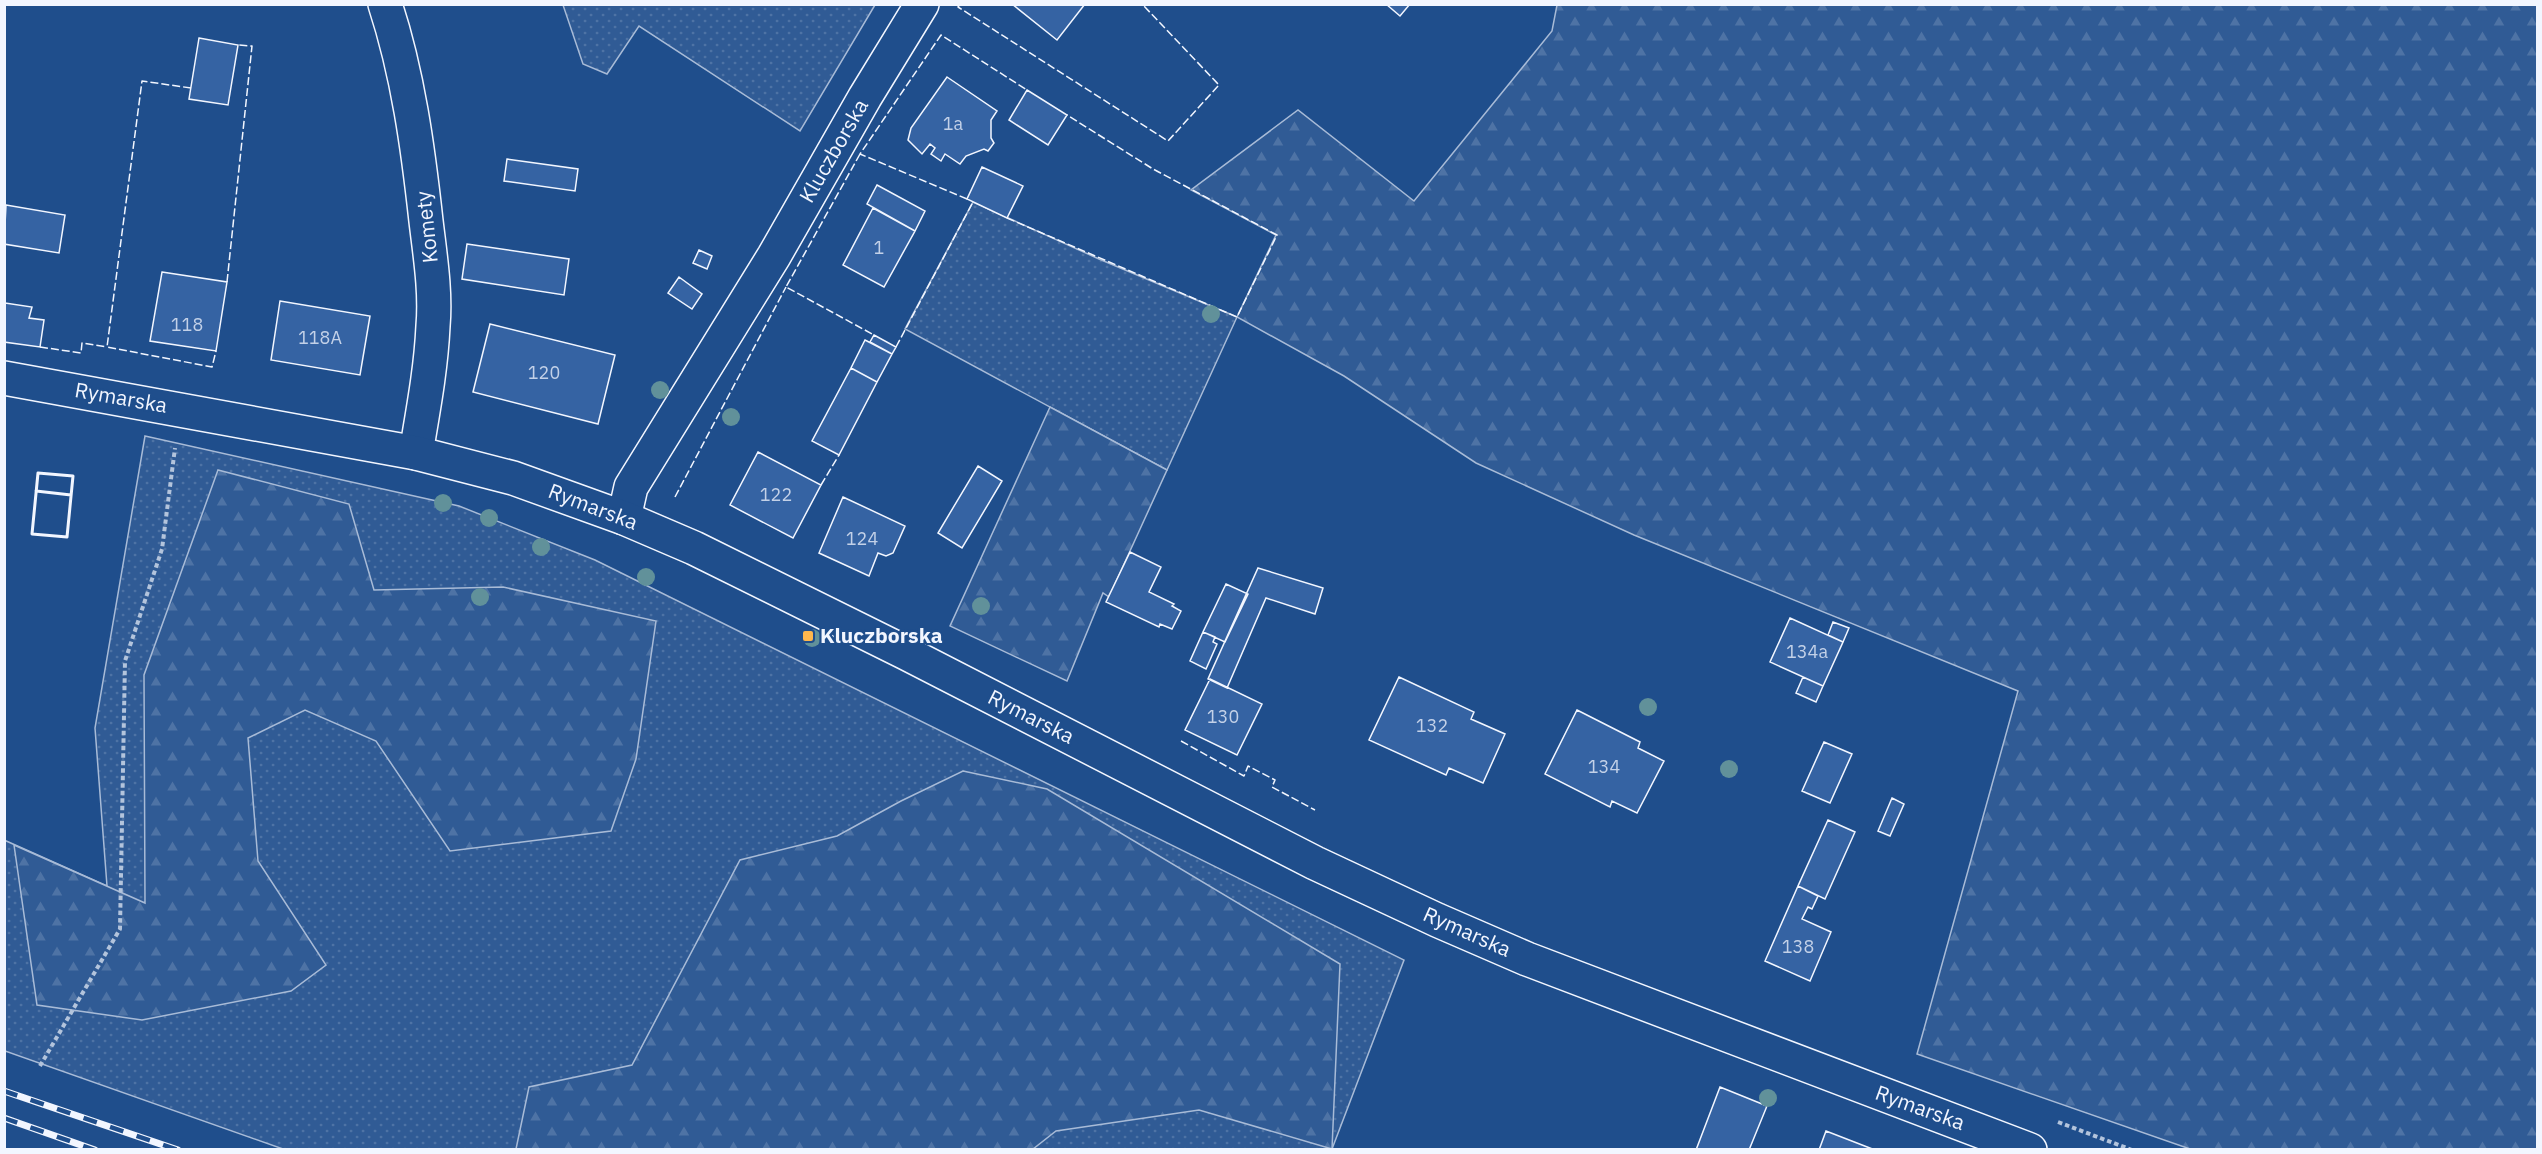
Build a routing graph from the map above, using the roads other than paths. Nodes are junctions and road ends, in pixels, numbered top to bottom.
1 (385, 4) edge
2 (922, 4) edge
3 (4, 378) edge
4 (416, 453) junction
5 (624, 518) junction
6 (2030, 1149) edge

1 - 4 main road, Komety
2 - 5 main road, Kluczborska
3 - 4 main road, Rymarska
4 - 5 main road, Rymarska
5 - 6 main road, Rymarska

